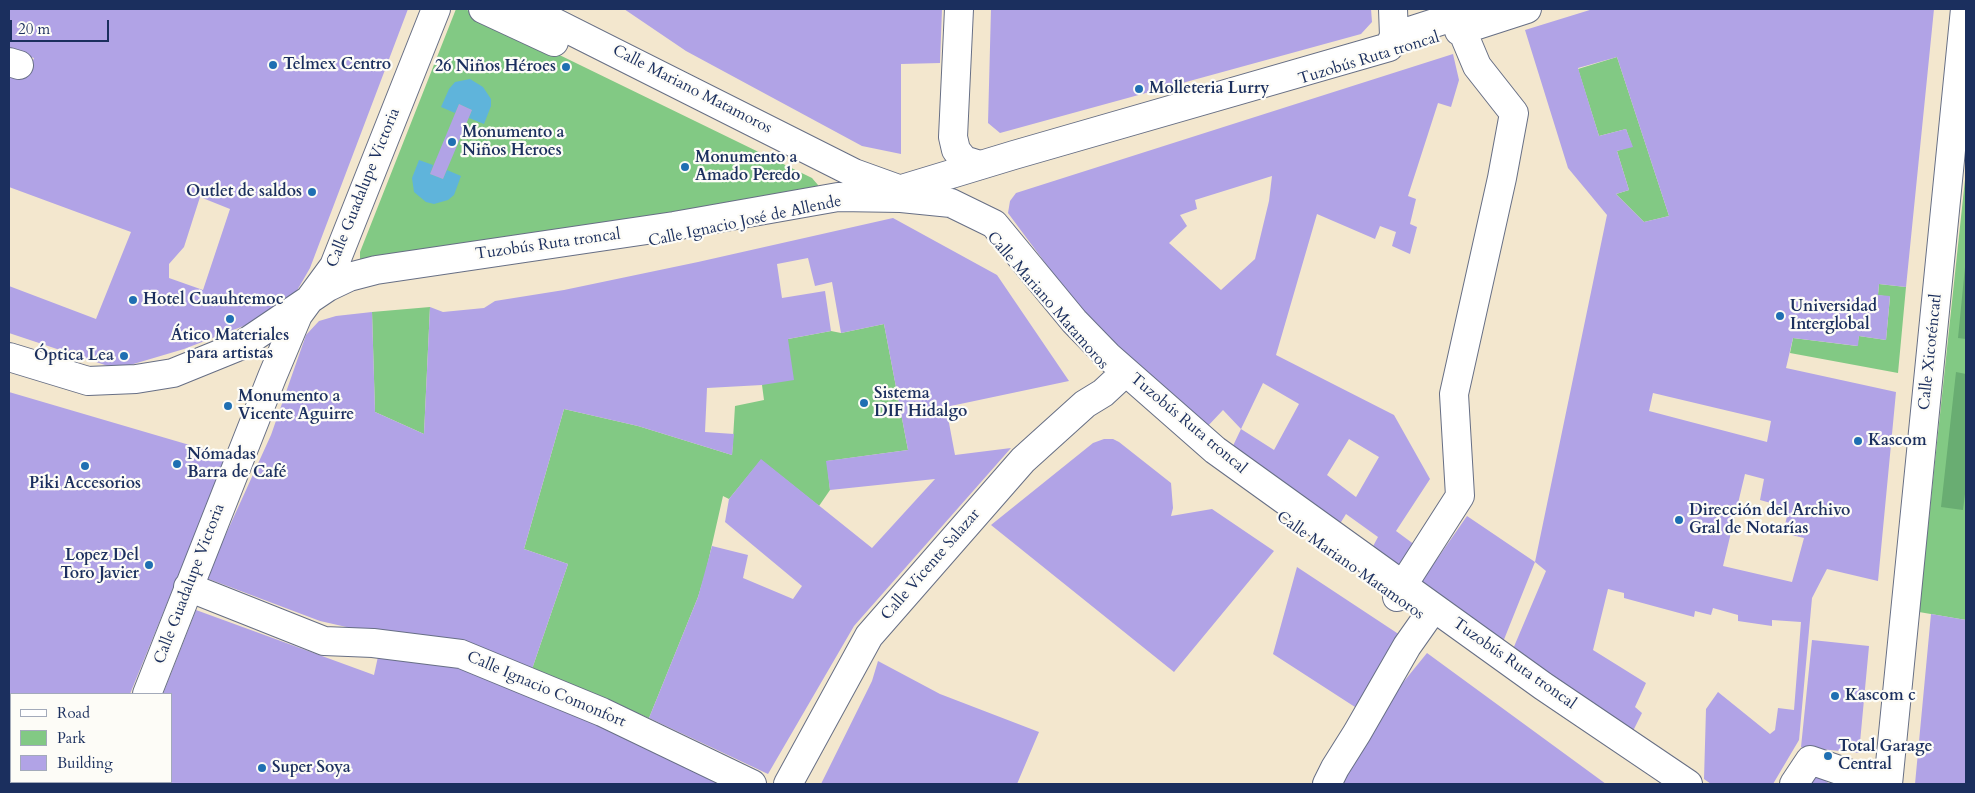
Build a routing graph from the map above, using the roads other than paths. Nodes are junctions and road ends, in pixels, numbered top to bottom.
1 (436, 9) edge
2 (483, 9) edge
3 (528, 9) edge
4 (959, 9) edge
5 (1393, 9) edge
6 (1527, 9) edge
7 (1965, 9) edge
8 (1466, 18) edge
9 (1394, 36) junction
10 (954, 137) junction
11 (980, 165) junction
12 (901, 189) junction
13 (304, 308) junction
14 (9, 357) edge
15 (9, 363) edge
16 (1117, 380) junction
17 (188, 587) junction
18 (1400, 591) junction
19 (1426, 619) junction
20 (147, 693) edge
21 (752, 784) edge
22 (788, 784) edge
23 (1327, 784) edge
24 (1658, 784) edge
25 (1688, 784) edge
26 (1794, 784) edge
27 (1867, 784) edge
28 (1888, 784) edge

1 - 13 street, Calle Guadalupe Victoria
2 - 12 street, Tuzobús Ruta troncal
3 - 12 street, Calle Mariano Matamoros
4 - 10 street
5 - 9 street
6 - 8 street, Tuzobús Ruta troncal
7 - 28 street, Calle Xicoténcatl
8 - 9 street, Calle Ignacio José de Allende
8 - 12 street, Tuzobús Ruta troncal
8 - 18 street
9 - 11 street, Calle Ignacio José de Allende
10 - 11 street
10 - 12 street
11 - 12 street, Calle Ignacio José de Allende
12 - 13 street, Calle Ignacio José de Allende
12 - 16 street, Calle Mariano Matamoros
12 - 18 street, Tuzobús Ruta troncal
13 - 14 street
13 - 15 street, Calle Ignacio José de Allende
13 - 17 street, Calle Guadalupe Victoria
16 - 18 street, Calle Mariano Matamoros
16 - 22 street, Calle Vicente Salazar
17 - 20 street, Calle Guadalupe Victoria
17 - 21 street, Calle Ignacio Comonfort
18 - 19 street, Calle Mariano Matamoros
18 - 25 street, Tuzobús Ruta troncal
19 - 23 street
19 - 24 street, Calle Mariano Matamoros
26 - 27 street

